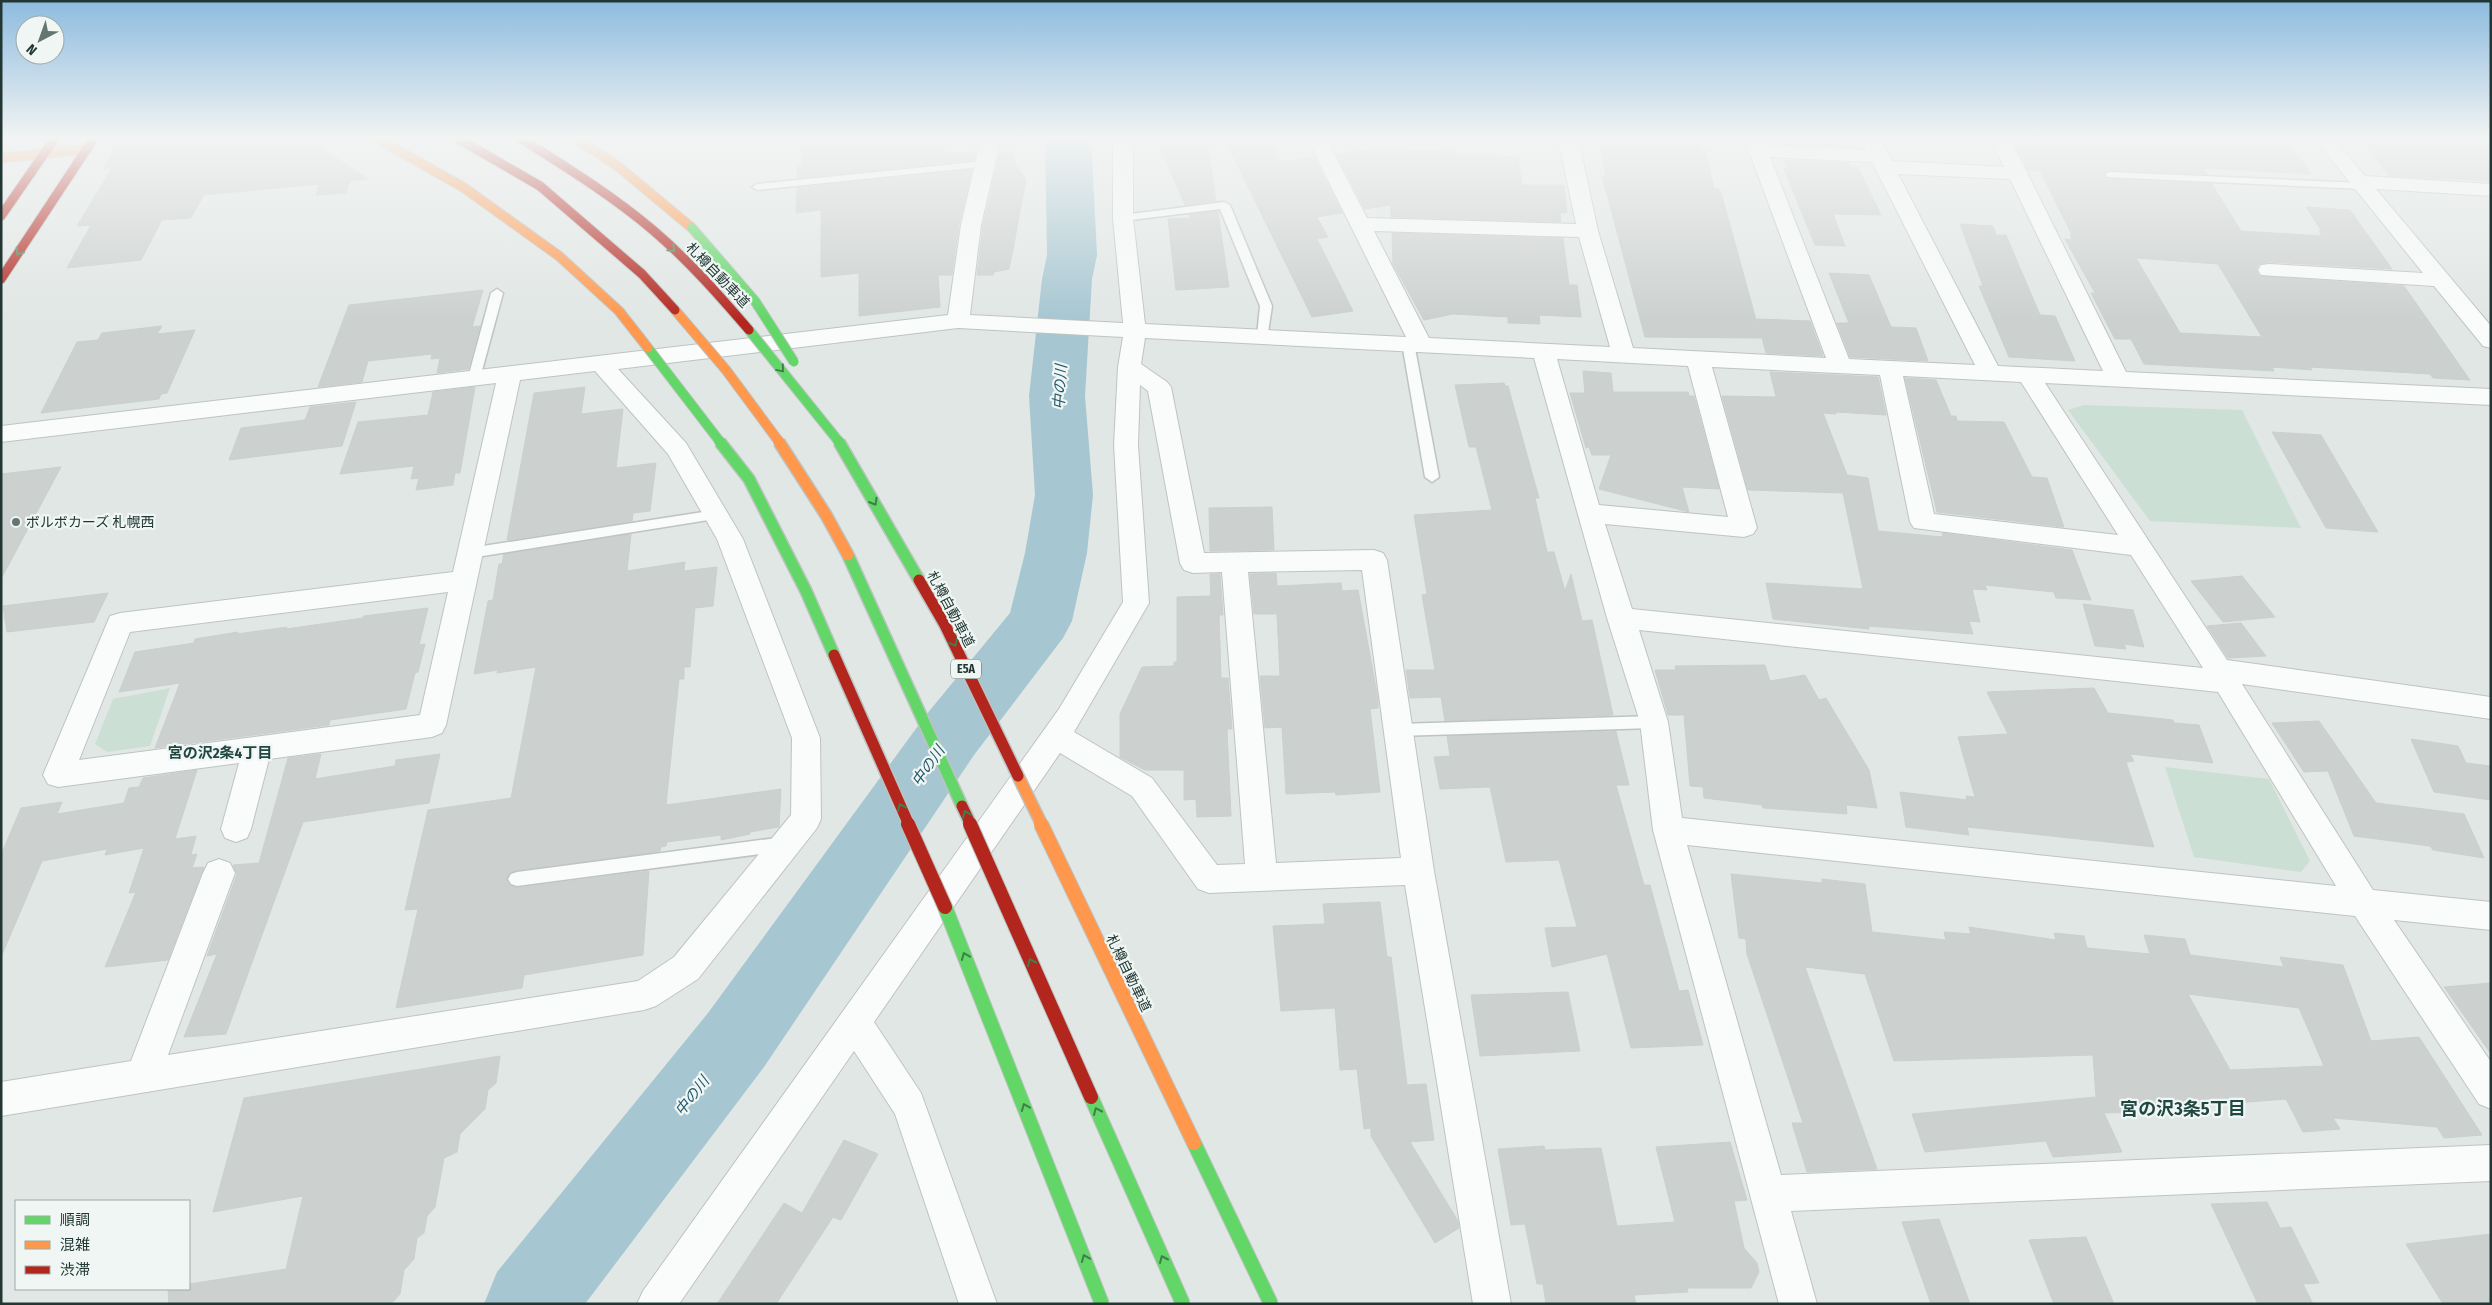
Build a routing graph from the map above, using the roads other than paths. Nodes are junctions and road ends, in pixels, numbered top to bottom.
1 (13, 199) edge
2 (55, 199) edge
3 (480, 199) edge
4 (555, 199) edge
5 (610, 199) edge
6 (657, 199) edge
7 (977, 199) edge
8 (1123, 199) edge
9 (1347, 199) edge
10 (1581, 199) edge
11 (1776, 199) edge
12 (1901, 199) edge
13 (2029, 199) edge
14 (2373, 199) edge
15 (1, 216) edge
16 (1123, 218) junction
17 (1360, 224) junction
18 (1588, 231) junction
19 (2269, 270) dead end
20 (1, 279) edge
21 (2438, 280) junction
22 (497, 293) dead end
23 (958, 322) junction
24 (1135, 330) junction
25 (1263, 336) junction
26 (2491, 341) edge
27 (1415, 343) junction
28 (1542, 350) junction
29 (1623, 354) junction
30 (1698, 360) junction
31 (601, 364) junction
32 (1840, 365) junction
33 (1129, 367) junction
34 (1890, 367) junction
35 (1990, 372) junction
36 (510, 374) junction
37 (2027, 374) junction
38 (474, 378) junction
39 (2118, 379) junction
40 (2491, 397) edge
41 (1, 434) edge
42 (835, 434) junction
43 (1432, 477) dead end
44 (1589, 513) junction
45 (716, 515) junction
46 (2139, 547) junction
47 (470, 553) junction
48 (1234, 562) junction
49 (464, 580) junction
50 (1620, 618) junction
51 (2222, 676) junction
52 (2491, 708) edge
53 (1654, 722) junction
54 (1398, 730) junction
55 (1056, 736) junction
56 (258, 748) junction
57 (236, 830) dead end
58 (1668, 830) junction
59 (786, 844) junction
60 (1418, 871) junction
61 (219, 873) dead end
62 (1262, 877) junction
63 (517, 879) dead end
64 (2364, 903) junction
65 (2491, 916) edge
66 (854, 1022) junction
67 (143, 1076) junction
68 (2491, 1092) edge
69 (1, 1099) edge
70 (2491, 1163) edge
71 (1768, 1194) junction
72 (656, 1304) edge
73 (978, 1304) edge
74 (1102, 1304) edge
75 (1183, 1304) edge
76 (1270, 1304) edge
77 (1492, 1304) edge
78 (1798, 1304) edge

1 - 15 main road
2 -> 20 main road
74 -> 3 main road, bridge
75 -> 4 main road, bridge
5 -> 42 main road, 札樽自動車道 / E5A, bridge
6 - 42 main road, bridge
7 - 23 street
8 - 16 street
9 - 17 street
10 - 18 street
11 - 32 street
12 - 35 street
13 - 39 street
14 - 21 street
16 - 24 street
16 - 25 lane
17 - 18 street
17 - 27 street
18 - 29 street
19 - 21 street
21 - 26 street
22 - 38 lane
23 - 24 street
23 - 31 street
24 - 25 street
24 - 33 street
25 - 27 street
27 - 28 street
27 - 43 lane
28 - 29 street
28 - 44 street
29 - 30 street
30 - 32 street
30 - 44 street
31 - 36 street
31 - 45 street
32 - 34 street
33 - 48 street
33 - 55 street
34 - 35 street
34 - 46 street
35 - 37 street
36 - 38 street
36 - 47 street
37 - 39 street
37 - 46 street
38 - 41 street
39 - 40 street
42 -> 76 main road, 札樽自動車道 / E5A, bridge
44 - 50 street
45 - 47 lane
45 - 59 street
46 - 51 street
47 - 49 street
48 - 54 street
48 - 62 street
49 - 56 street
49 - 56 street
50 - 51 street
50 - 53 street
51 - 52 street
51 - 64 street
53 - 54 lane
53 - 58 street
54 - 60 street
55 - 62 street
55 - 66 street
56 - 57 street
58 - 64 street
58 - 71 street
59 - 63 lane
59 - 67 street
60 - 62 street
60 - 77 street
61 - 67 street
64 - 65 street
64 - 68 street
66 - 72 street
66 - 73 street
67 - 69 street
70 - 71 street
71 - 78 street

